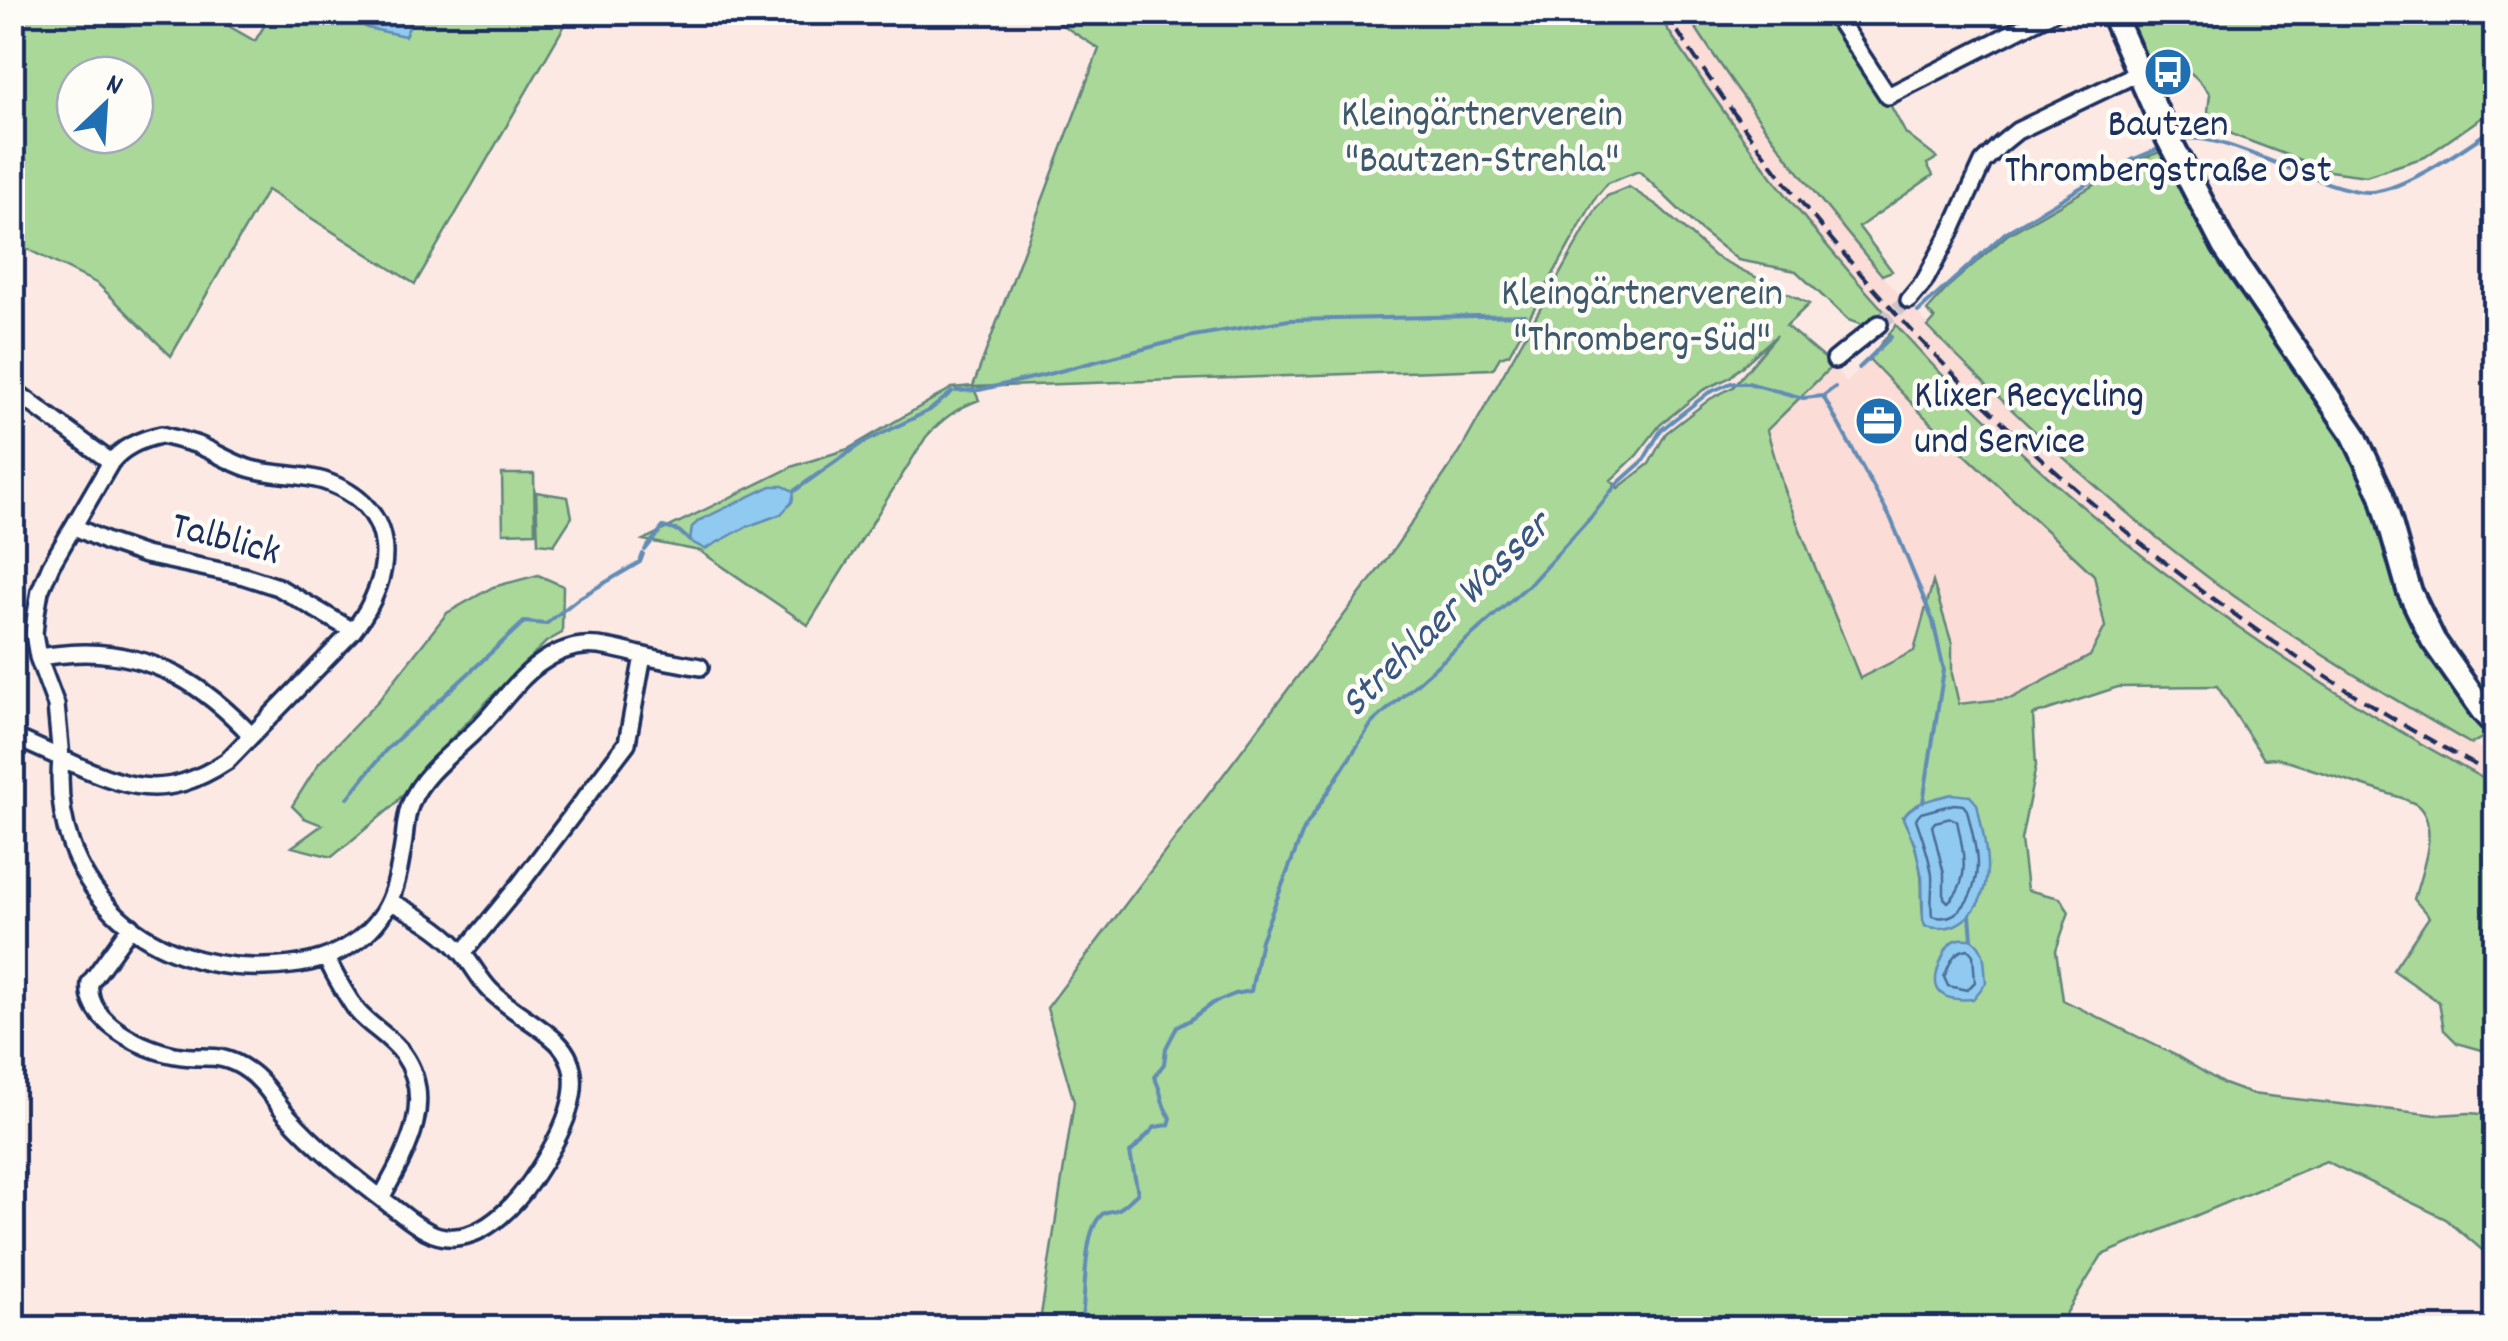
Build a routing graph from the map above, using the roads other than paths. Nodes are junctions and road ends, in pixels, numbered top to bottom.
1 (1834, 12) edge
2 (2053, 12) edge
3 (2112, 12) edge
4 (2138, 73) junction
5 (1908, 300) tunnel mouth
6 (1879, 324) tunnel mouth
7 (1835, 360) dead end
8 (12, 389) edge
9 (111, 462) junction
10 (75, 527) junction
11 (354, 631) junction
12 (38, 656) junction
13 (643, 656) junction
14 (700, 667) dead end
15 (2496, 725) edge
16 (251, 735) junction
17 (12, 736) edge
18 (61, 758) junction
19 (391, 902) junction
20 (131, 926) junction
21 (463, 953) junction
22 (326, 958) junction
23 (382, 1198) junction

1 - 2 street
3 - 4 street
4 - 5 street
4 - 15 street
6 - 7 street
8 - 9 street
9 - 10 street
9 - 11 street
10 - 11 street, Talblick
10 - 12 street
11 - 16 street
12 - 16 street
12 - 18 street
13 - 14 street
13 - 19 street
13 - 21 street
16 - 18 street
17 - 18 street
18 - 20 street
19 - 21 street
19 - 22 street
20 - 22 street
20 - 23 street
21 - 23 street
22 - 23 street

